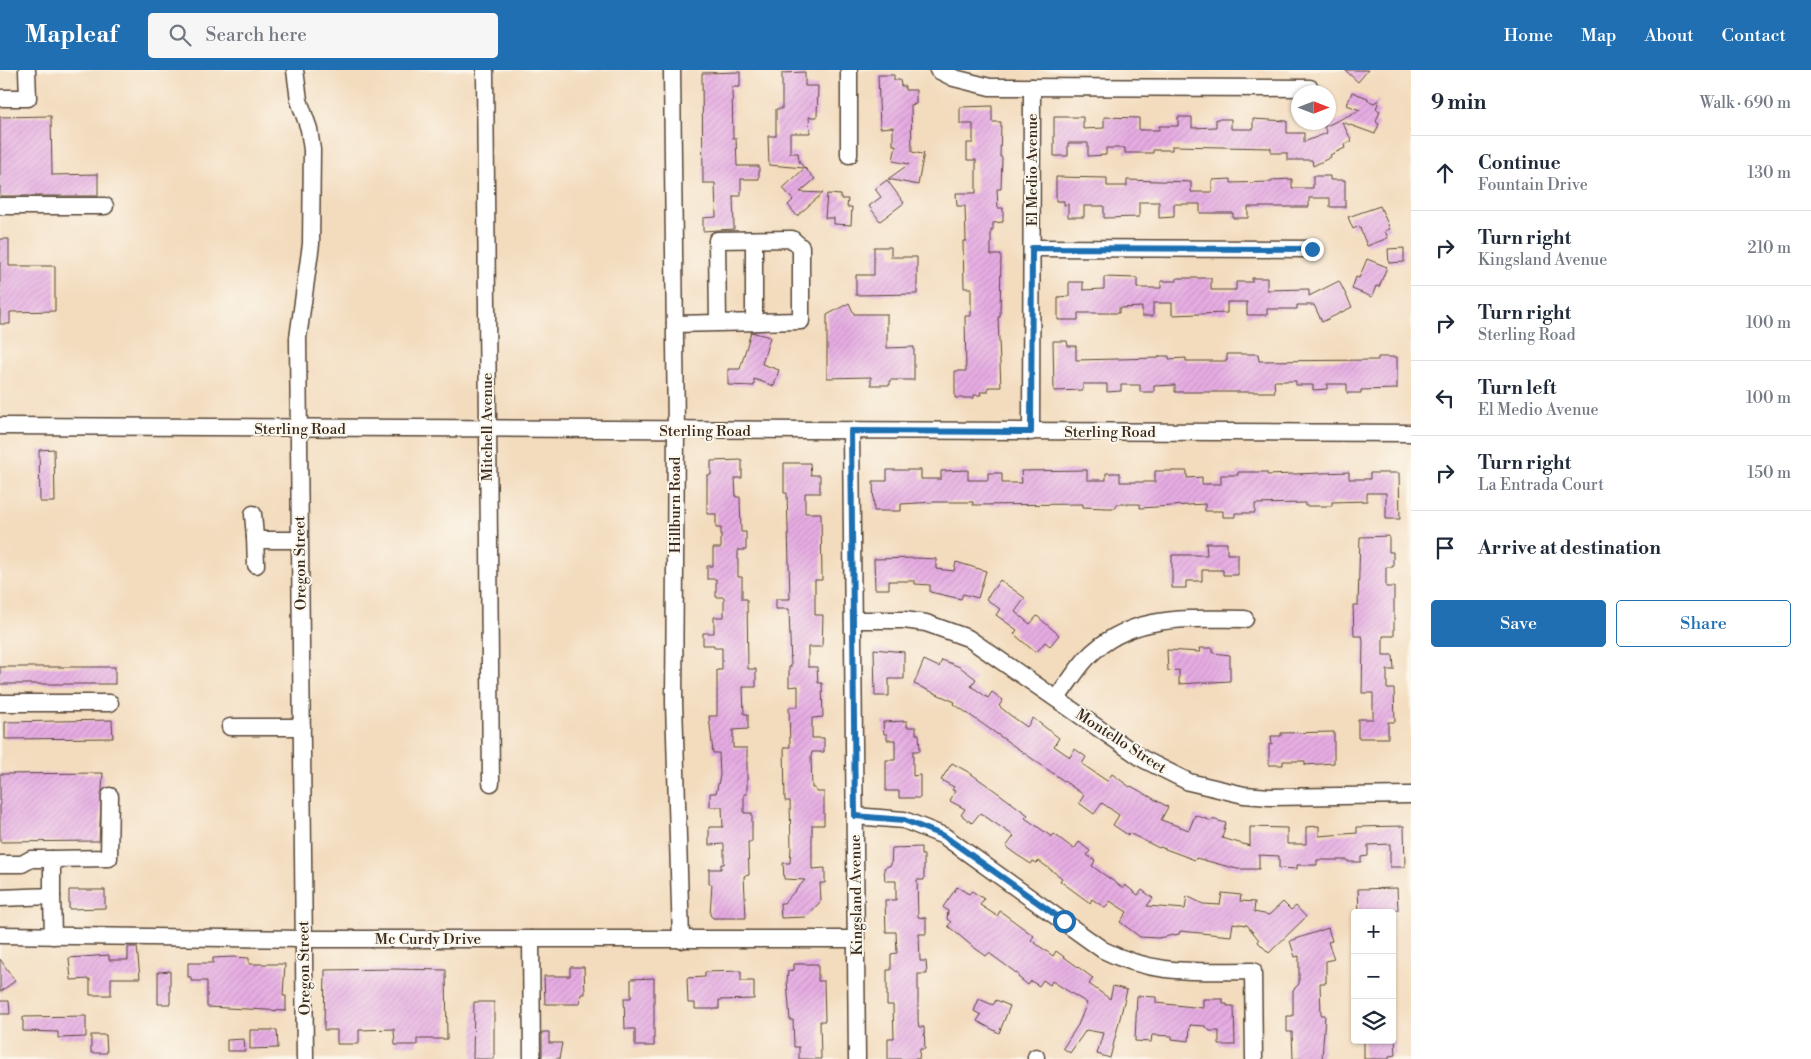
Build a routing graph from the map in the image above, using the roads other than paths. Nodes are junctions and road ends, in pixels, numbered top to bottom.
1 (27, 70) edge
2 (295, 70) edge
3 (485, 70) edge
4 (672, 70) edge
5 (849, 70) edge
6 (938, 70) edge
7 (1032, 88) junction
8 (1291, 88) edge
9 (0, 98) edge
10 (849, 155) dead end
11 (0, 206) edge
12 (105, 206) dead end
13 (754, 240) junction
14 (1032, 248) junction
15 (1312, 249) dead end
16 (754, 322) junction
17 (718, 323) junction
18 (675, 324) junction
19 (0, 426) edge
20 (298, 429) junction
21 (487, 430) junction
22 (676, 431) junction
23 (851, 431) junction
24 (1031, 432) junction
25 (1411, 433) edge
26 (253, 514) dead end
27 (255, 537) junction
28 (299, 540) junction
29 (256, 565) dead end
30 (1245, 619) dead end
31 (853, 620) junction
32 (1057, 698) junction
33 (0, 703) edge
34 (110, 703) dead end
35 (302, 727) junction
36 (230, 728) dead end
37 (491, 784) dead end
38 (1411, 795) edge
39 (110, 796) dead end
40 (855, 816) junction
41 (52, 859) junction
42 (0, 864) edge
43 (52, 896) junction
44 (0, 898) edge
45 (0, 935) edge
46 (53, 936) junction
47 (304, 939) junction
48 (531, 939) junction
49 (856, 939) junction
50 (681, 940) junction
51 (305, 1059) edge
52 (532, 1059) edge
53 (857, 1059) edge
54 (1254, 1059) edge

1 - 9 street
2 - 20 street, Oregon Street
3 - 21 street, Mitchell Avenue
4 - 18 street, Hillburn Road
5 - 10 street
6 - 7 street
7 - 8 street
7 - 14 street, El Medio Avenue
11 - 12 street
13 - 16 street
13 - 16 street
13 - 17 street
14 - 15 street
14 - 24 street, El Medio Avenue
16 - 17 street
17 - 18 street
18 - 22 street, Hillburn Road
19 - 20 street, Sterling Road
20 - 21 street, Sterling Road
20 - 28 street, Oregon Street
21 - 22 street, Sterling Road
21 - 37 street, Mitchell Avenue
22 - 23 street, Sterling Road
22 - 50 street, Hillburn Road
23 - 24 street, Sterling Road
23 - 31 street, Kingsland Avenue
24 - 25 street, Sterling Road
26 - 27 street
27 - 28 street
27 - 29 street
28 - 35 street, Oregon Street
30 - 32 street
31 - 32 street, Montello Street
31 - 40 street, Kingsland Avenue
32 - 38 street, Montello Street
33 - 34 street
35 - 36 street
35 - 47 street, Oregon Street
39 - 41 street
40 - 49 street, Kingsland Avenue
40 - 54 street
41 - 42 street
41 - 43 street
43 - 44 street
43 - 46 street
45 - 46 street, Mc Curdy Drive
46 - 47 street, Mc Curdy Drive
47 - 48 street, Mc Curdy Drive
47 - 51 street, Oregon Street
48 - 50 street, Mc Curdy Drive
48 - 52 street
49 - 50 street, Mc Curdy Drive
49 - 53 street, Kingsland Avenue

